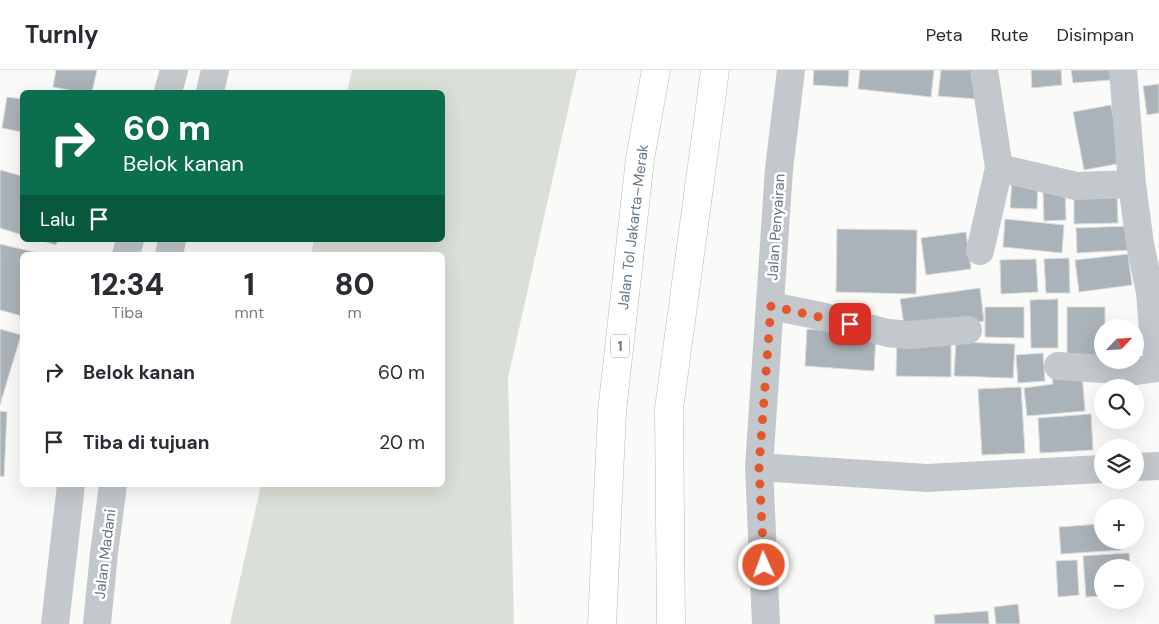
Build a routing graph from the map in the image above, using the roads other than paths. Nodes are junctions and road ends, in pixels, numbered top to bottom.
1 (174, 70) edge
2 (215, 70) edge
3 (656, 70) edge
4 (715, 70) edge
5 (791, 70) edge
6 (984, 70) edge
7 (1122, 70) edge
8 (169, 90) edge
9 (210, 90) edge
10 (998, 168) junction
11 (1132, 184) junction
12 (980, 251) dead end
13 (771, 306) junction
14 (968, 330) dead end
15 (1058, 366) dead end
16 (1159, 367) edge
17 (1159, 466) edge
18 (759, 467) junction
19 (1144, 467) edge
20 (1094, 469) edge
21 (71, 487) edge
22 (114, 487) edge
23 (54, 624) edge
24 (97, 624) edge
25 (602, 624) edge
26 (671, 624) edge
27 (766, 624) edge

1 - 8 street
2 - 9 street
3 - 25 highway, Jalan Tol Jakarta–Merak / 1
4 - 26 highway
5 - 13 street, Jalan Penyairan
6 - 10 street
7 - 11 street
10 - 11 street
10 - 12 street
11 - 16 street
13 - 14 street
13 - 18 street, Jalan Penyairan
15 - 16 street
17 - 19 street
18 - 20 street
18 - 27 street, Jalan Penyairan
21 - 23 street
22 - 24 street, Jalan Madani

